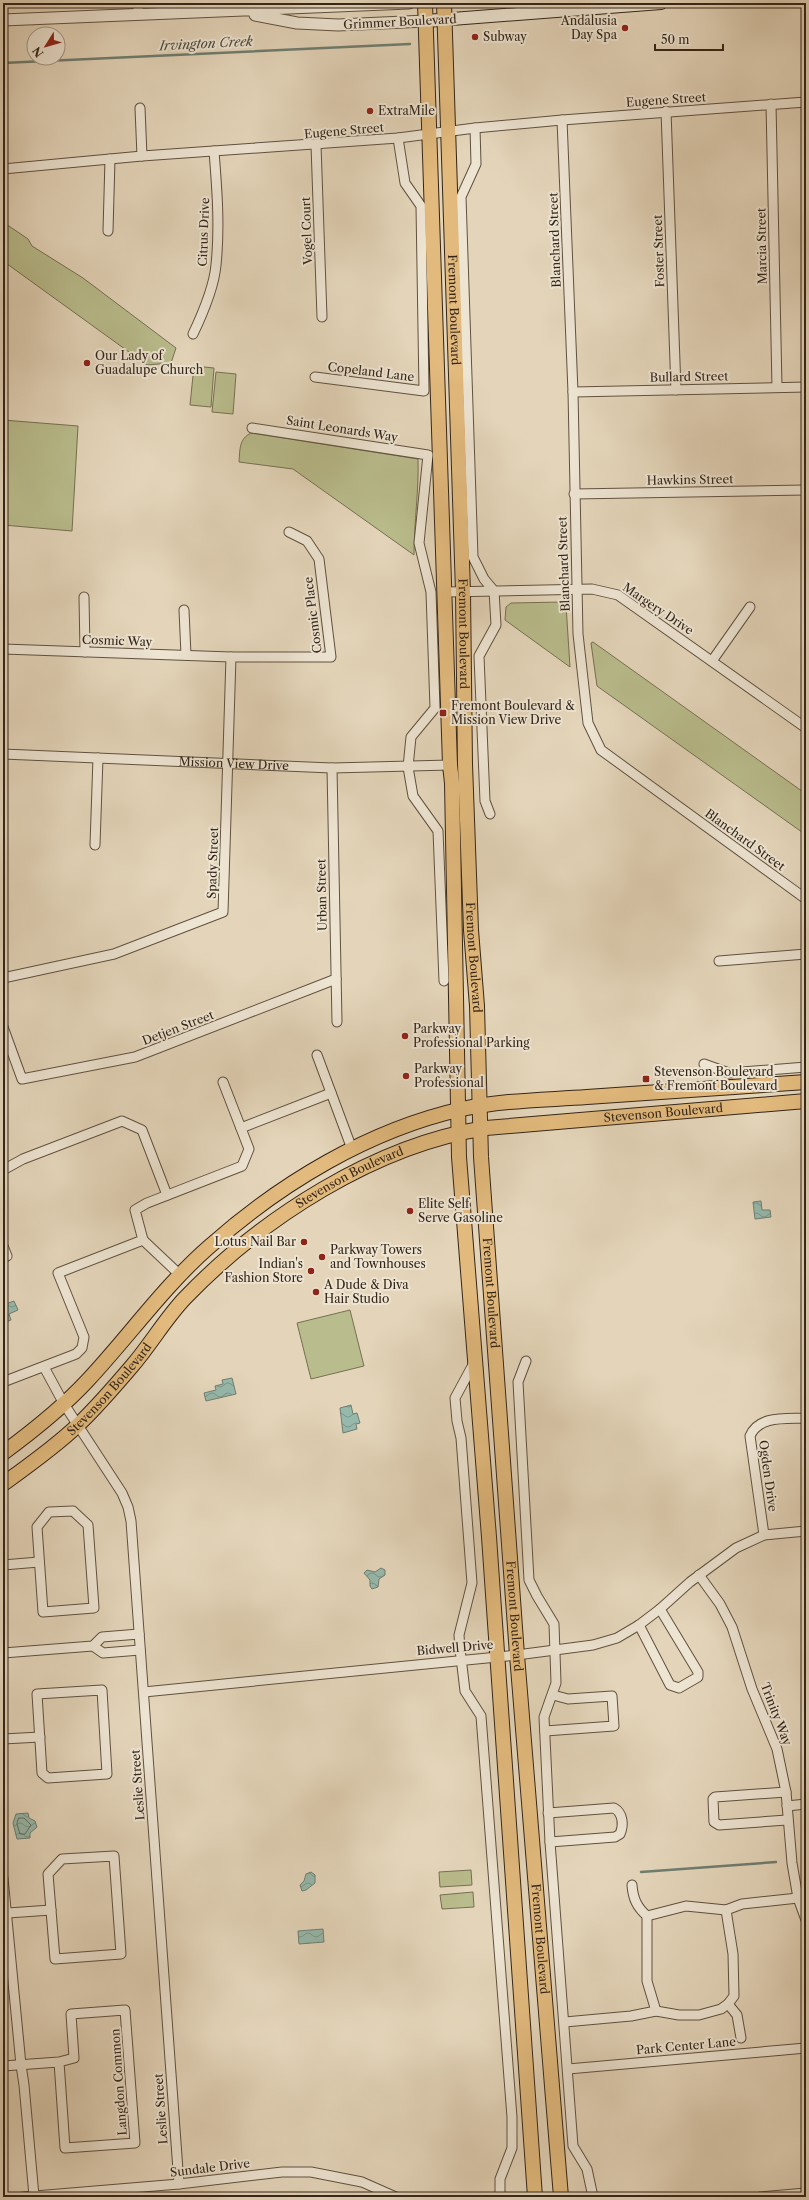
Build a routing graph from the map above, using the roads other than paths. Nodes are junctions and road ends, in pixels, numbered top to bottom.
1 (408, 3) edge
2 (425, 3) edge
3 (444, 3) edge
4 (661, 3) edge
5 (138, 8) edge
6 (235, 11) junction
7 (3, 20) edge
8 (444, 20) junction
9 (426, 22) junction
10 (806, 102) edge
11 (771, 104) junction
12 (140, 108) dead end
13 (666, 111) junction
14 (562, 120) junction
15 (474, 128) junction
16 (449, 132) junction
17 (430, 134) junction
18 (398, 138) junction
19 (316, 145) junction
20 (214, 151) junction
21 (142, 156) junction
22 (110, 159) junction
23 (3, 169) edge
24 (108, 231) dead end
25 (322, 317) dead end
26 (193, 334) dead end
27 (315, 377) dead end
28 (777, 387) junction
29 (806, 387) edge
30 (676, 390) junction
31 (573, 392) junction
32 (252, 428) dead end
33 (806, 490) edge
34 (574, 494) junction
35 (289, 532) dead end
36 (577, 590) junction
37 (494, 591) junction
38 (445, 592) junction
39 (463, 592) junction
40 (84, 598) dead end
41 (750, 607) dead end
42 (184, 610) dead end
43 (3, 649) edge
44 (85, 652) junction
45 (186, 655) junction
46 (231, 657) junction
47 (712, 661) junction
48 (806, 728) edge
49 (3, 754) edge
50 (98, 758) junction
51 (229, 762) junction
52 (465, 764) junction
53 (450, 765) junction
54 (408, 767) junction
55 (332, 768) junction
56 (490, 814) dead end
57 (95, 845) dead end
58 (806, 899) edge
59 (806, 954) edge
60 (719, 961) dead end
61 (3, 978) edge
62 (336, 979) junction
63 (444, 981) dead end
64 (337, 1022) dead end
65 (3, 1027) edge
66 (317, 1055) dead end
67 (704, 1064) dead end
68 (806, 1067) edge
69 (223, 1082) dead end
70 (806, 1082) edge
71 (331, 1093) junction
72 (806, 1101) edge
73 (480, 1106) junction
74 (458, 1110) junction
75 (241, 1128) junction
76 (480, 1129) junction
77 (458, 1133) junction
78 (352, 1149) junction
79 (3, 1170) edge
80 (167, 1195) junction
81 (144, 1240) junction
82 (3, 1246) edge
83 (3, 1258) edge
84 (180, 1274) junction
85 (476, 1361) junction
86 (526, 1361) dead end
87 (44, 1366) junction
88 (3, 1382) edge
89 (64, 1404) junction
90 (806, 1418) edge
91 (78, 1425) junction
92 (3, 1453) edge
93 (3, 1484) edge
94 (806, 1531) edge
95 (764, 1535) junction
96 (39, 1562) junction
97 (3, 1565) edge
98 (699, 1575) junction
99 (660, 1610) junction
100 (639, 1625) junction
101 (138, 1634) junction
102 (93, 1646) junction
103 (140, 1650) junction
104 (555, 1650) junction
105 (3, 1653) edge
106 (517, 1655) junction
107 (497, 1656) junction
108 (461, 1659) junction
109 (144, 1692) junction
110 (552, 1695) junction
111 (545, 1731) junction
112 (40, 1737) junction
113 (3, 1739) edge
114 (786, 1792) junction
115 (806, 1804) edge
116 (787, 1806) junction
117 (548, 1813) junction
118 (787, 1820) junction
119 (550, 1842) junction
120 (3, 1878) edge
121 (632, 1885) dead end
122 (798, 1898) junction
123 (51, 1910) junction
124 (726, 1910) junction
125 (8, 1913) junction
126 (647, 1916) junction
127 (806, 1920) edge
128 (728, 2004) junction
129 (656, 2011) junction
130 (565, 2022) junction
131 (741, 2038) dead end
132 (806, 2048) edge
133 (59, 2062) junction
134 (21, 2065) junction
135 (3, 2066) edge
136 (568, 2070) junction
137 (179, 2184) junction
138 (806, 2193) edge
139 (34, 2196) junction
140 (22, 2197) edge
141 (396, 2197) edge
142 (500, 2197) edge
143 (535, 2197) edge
144 (561, 2197) edge
145 (593, 2197) edge
146 (760, 2197) edge

1 - 6 street, Grimmer Boulevard
2 - 9 main road, Fremont Boulevard
3 - 8 main road, Fremont Boulevard
4 - 8 main road, Grimmer Boulevard
5 - 6 street, Grimmer Boulevard
5 - 7 street, Grimmer Boulevard
6 - 9 street, Grimmer Boulevard
8 - 9 main road, Grimmer Boulevard
8 - 16 main road, Fremont Boulevard
9 - 17 main road, Fremont Boulevard
10 - 11 street, Eugene Street
11 - 13 street, Eugene Street
11 - 28 street, Marcia Street
12 - 21 street
13 - 14 street, Eugene Street
13 - 30 street, Foster Street
14 - 15 street, Eugene Street
14 - 31 street, Blanchard Street
15 - 16 street, Eugene Street
15 - 37 street, Fremont Boulevard
16 - 17 street, Eugene Street
16 - 39 main road, Fremont Boulevard
17 - 18 street, Eugene Street
17 - 38 main road, Fremont Boulevard
18 - 19 street, Eugene Street
18 - 27 street, Copeland Lane
19 - 20 street, Eugene Street
19 - 25 street, Vogel Court
20 - 21 street, Eugene Street
20 - 26 street, Citrus Drive
21 - 22 street, Eugene Street
22 - 23 street, Eugene Street
22 - 24 street
28 - 29 street, Bullard Street
28 - 30 street, Bullard Street
30 - 31 street, Bullard Street
31 - 34 street, Blanchard Street
32 - 54 street, Saint Leonards Way
33 - 34 street, Hawkins Street
34 - 36 street, Blanchard Street
35 - 46 street, Cosmic Place
36 - 37 street, Margery Drive
36 - 47 street, Margery Drive
36 - 58 street, Blanchard Street
37 - 39 street, Margery Drive
37 - 56 street, Fremont Boulevard
38 - 39 street, Margery Drive
38 - 53 main road, Fremont Boulevard
39 - 52 main road, Fremont Boulevard
40 - 44 street
41 - 47 street
42 - 45 street
43 - 44 street, Cosmic Way
44 - 45 street, Cosmic Way
45 - 46 street, Cosmic Way
46 - 51 street, Spady Street
47 - 48 street, Margery Drive
49 - 50 street, Mission View Drive
50 - 51 street, Mission View Drive
50 - 57 street
51 - 55 street, Mission View Drive
51 - 61 street, Spady Street
52 - 53 main road, Mission View Drive
52 - 73 main road, Fremont Boulevard
53 - 54 street, Mission View Drive
53 - 74 main road, Fremont Boulevard
54 - 55 street, Mission View Drive
54 - 63 street
55 - 62 street, Urban Street
59 - 60 street
62 - 64 street, Urban Street
62 - 65 street, Detjen Street
66 - 71 street
67 - 68 street
69 - 75 street
70 - 73 main road, Stevenson Boulevard
71 - 75 street
71 - 78 street
72 - 76 main road, Stevenson Boulevard
73 - 74 main road, Stevenson Boulevard
73 - 76 main road, Fremont Boulevard
74 - 77 main road, Fremont Boulevard
74 - 78 main road, Stevenson Boulevard
75 - 80 street
76 - 77 main road, Stevenson Boulevard
76 - 106 main road, Fremont Boulevard
77 - 85 main road, Fremont Boulevard
77 - 91 main road, Stevenson Boulevard
78 - 84 main road, Stevenson Boulevard
79 - 80 street
80 - 81 street
81 - 84 street
81 - 87 street
82 - 83 street
84 - 89 main road, Stevenson Boulevard
85 - 107 main road, Fremont Boulevard
85 - 108 street, Fremont Boulevard
86 - 104 street, Fremont Boulevard
87 - 88 street
87 - 89 street, Leslie Street
89 - 91 street, Leslie Street
89 - 92 main road, Stevenson Boulevard
90 - 95 street, Ogden Drive
91 - 93 main road, Stevenson Boulevard
91 - 101 street, Leslie Street
94 - 95 street, Bidwell Drive
95 - 98 street, Bidwell Drive
96 - 96 street
96 - 97 street
98 - 99 street, Bidwell Drive
98 - 114 street, Trinity Way
99 - 100 street, Bidwell Drive
99 - 100 street
100 - 104 street, Bidwell Drive
101 - 102 street
101 - 103 street, Leslie Street
102 - 103 street
102 - 105 street
103 - 109 street, Leslie Street
104 - 106 street, Bidwell Drive
104 - 110 street, Fremont Boulevard
106 - 107 street, Bidwell Drive
106 - 144 main road, Fremont Boulevard
107 - 108 street, Bidwell Drive
107 - 143 main road, Fremont Boulevard
108 - 109 street, Bidwell Drive
108 - 142 street, Fremont Boulevard
109 - 137 street, Leslie Street
110 - 111 street, Fremont Boulevard
110 - 111 street
111 - 117 street, Fremont Boulevard
112 - 112 street
112 - 113 street
114 - 116 street, Trinity Way
114 - 118 street
115 - 116 street
116 - 118 street, Trinity Way
117 - 119 street, Fremont Boulevard
117 - 119 street
118 - 122 street, Trinity Way
119 - 130 street, Fremont Boulevard
120 - 125 street
121 - 126 street
122 - 124 street
122 - 127 street, Trinity Way
123 - 123 street
123 - 125 street
124 - 126 street
124 - 128 street
125 - 134 street
126 - 129 street
128 - 129 street
128 - 131 street
129 - 130 street
130 - 136 street, Fremont Boulevard
132 - 136 street, Park Center Lane
133 - 133 street, Langdon Common
133 - 134 street
134 - 135 street
134 - 139 street
136 - 145 street, Fremont Boulevard
137 - 139 street, Sundale Drive
137 - 141 street, Sundale Drive
138 - 146 street
139 - 140 street, Sundale Drive

